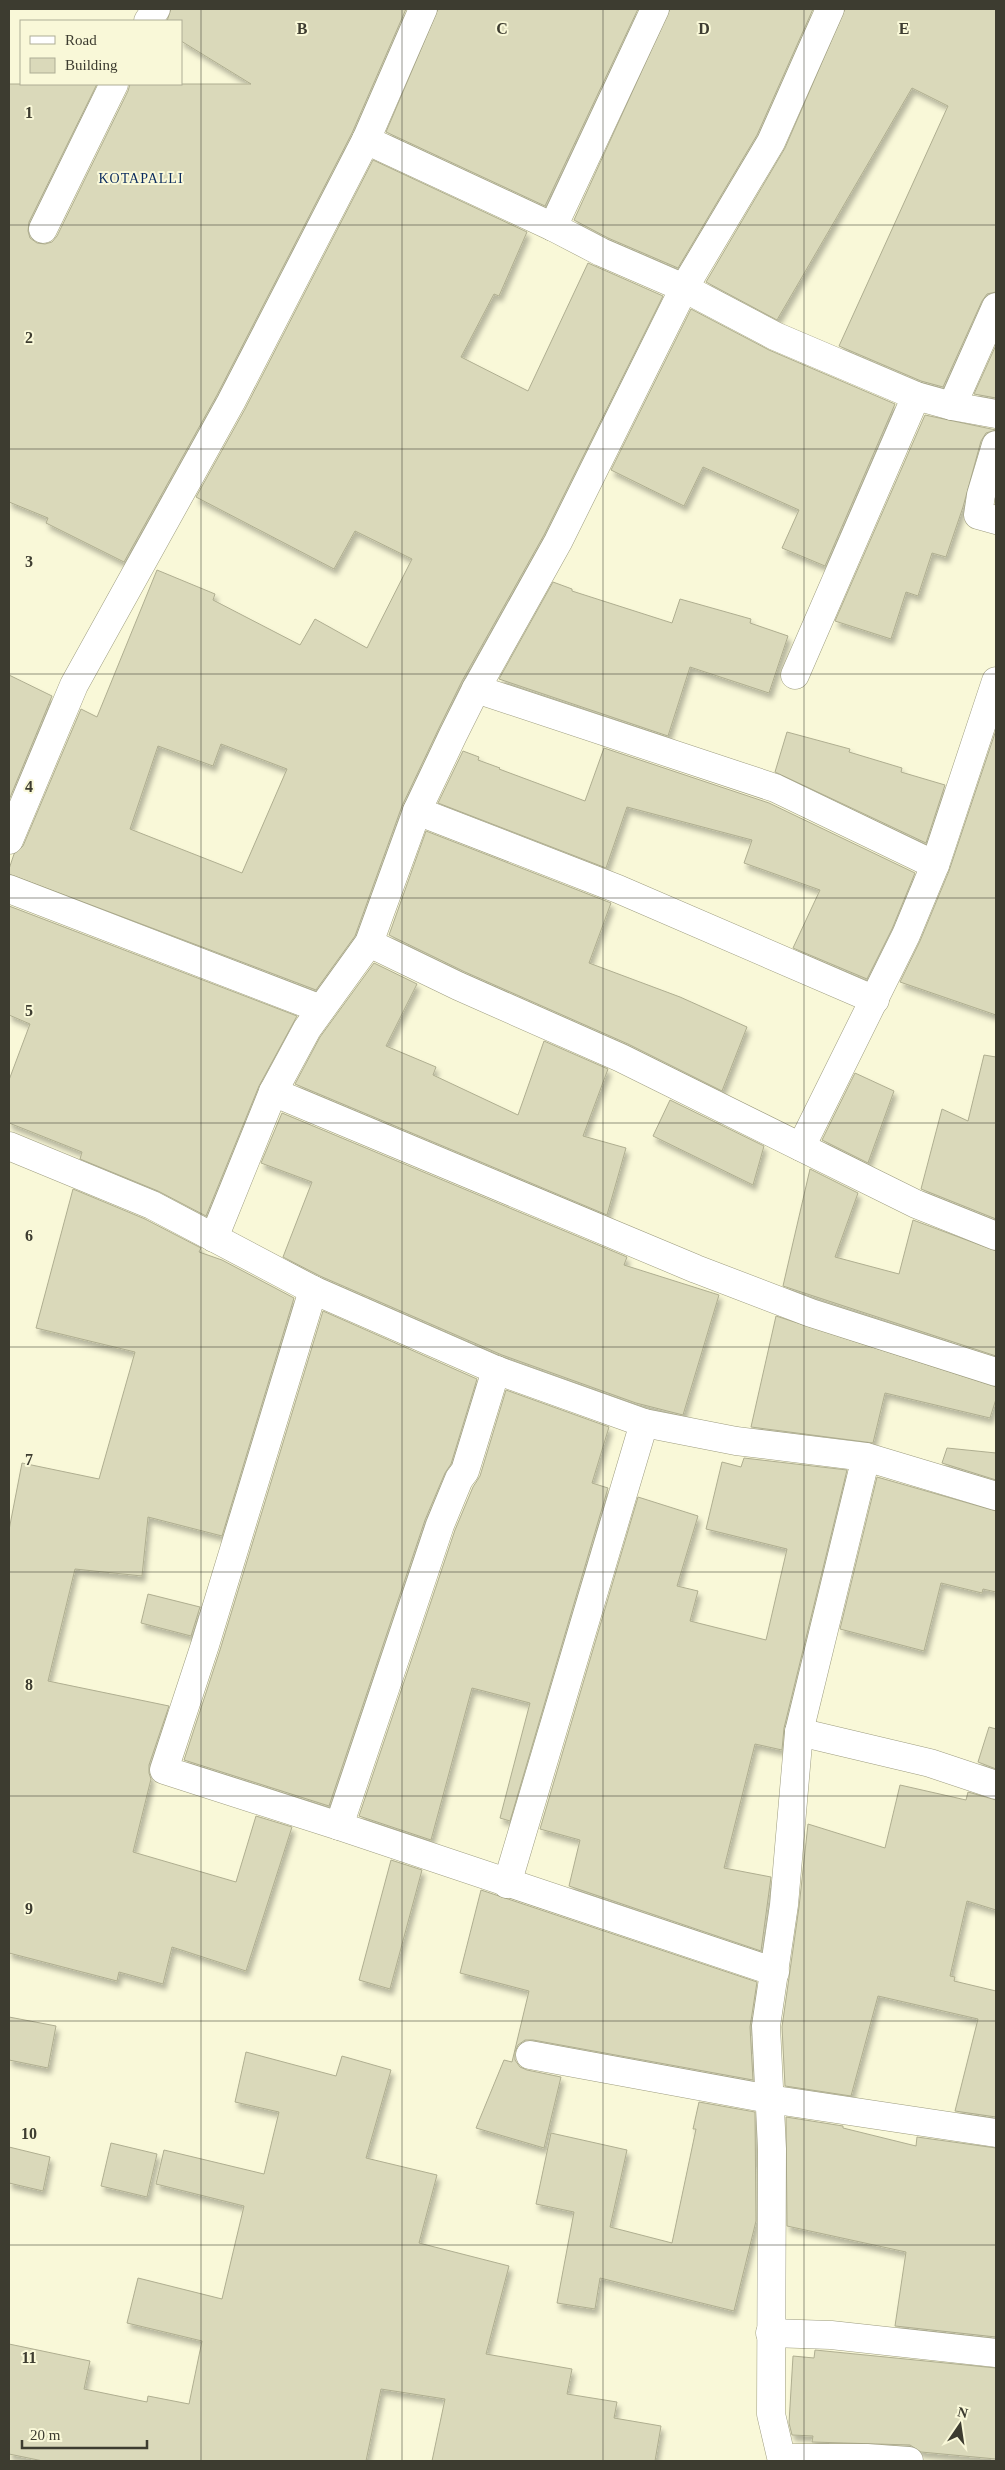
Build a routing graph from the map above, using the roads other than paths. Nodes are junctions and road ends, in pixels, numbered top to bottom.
1 (156, 9) edge
2 (423, 9) edge
3 (655, 9) edge
4 (830, 9) edge
5 (149, 20) edge
6 (114, 85) edge
7 (366, 140) junction
8 (553, 227) junction
9 (43, 229) dead end
10 (684, 288) junction
11 (996, 307) edge
12 (916, 396) junction
13 (952, 406) junction
14 (996, 414) edge
15 (996, 445) edge
16 (996, 520) edge
17 (795, 675) dead end
18 (996, 681) edge
19 (476, 689) junction
20 (417, 811) junction
21 (9, 840) edge
22 (935, 865) junction
23 (9, 889) edge
24 (369, 943) junction
25 (875, 1000) junction
26 (321, 1009) junction
27 (273, 1092) junction
28 (9, 1146) edge
29 (801, 1147) junction
30 (996, 1236) edge
31 (214, 1238) junction
32 (313, 1290) junction
33 (496, 1370) junction
34 (996, 1372) edge
35 (644, 1423) junction
36 (866, 1457) junction
37 (996, 1496) edge
38 (799, 1732) junction
39 (996, 1786) edge
40 (339, 1826) junction
41 (507, 1884) junction
42 (775, 1972) junction
43 (530, 2055) dead end
44 (769, 2099) junction
45 (996, 2133) edge
46 (770, 2333) junction
47 (996, 2353) edge
48 (782, 2460) edge
49 (909, 2461) edge

1 - 5 street
2 - 7 street
3 - 8 street
4 - 10 street
6 - 9 street
7 - 8 street
7 - 21 street
8 - 10 street
10 - 12 street
10 - 19 street
11 - 13 street
12 - 13 street
12 - 17 street
13 - 14 street
15 - 16 street
18 - 22 street
19 - 20 street
19 - 22 street
20 - 24 street
20 - 25 street
22 - 25 street
23 - 26 street
24 - 26 street
24 - 29 street
25 - 29 street
26 - 27 street
27 - 31 street
27 - 34 street
28 - 31 street
29 - 30 street
31 - 32 street
32 - 33 street
32 - 40 street
33 - 35 street
33 - 40 street
35 - 36 street
35 - 41 street
36 - 37 street
36 - 38 street
38 - 39 street
38 - 42 street
40 - 41 street
41 - 42 street
42 - 44 street
43 - 44 street
44 - 45 street
44 - 46 street
46 - 47 street
46 - 48 street
48 - 49 street

